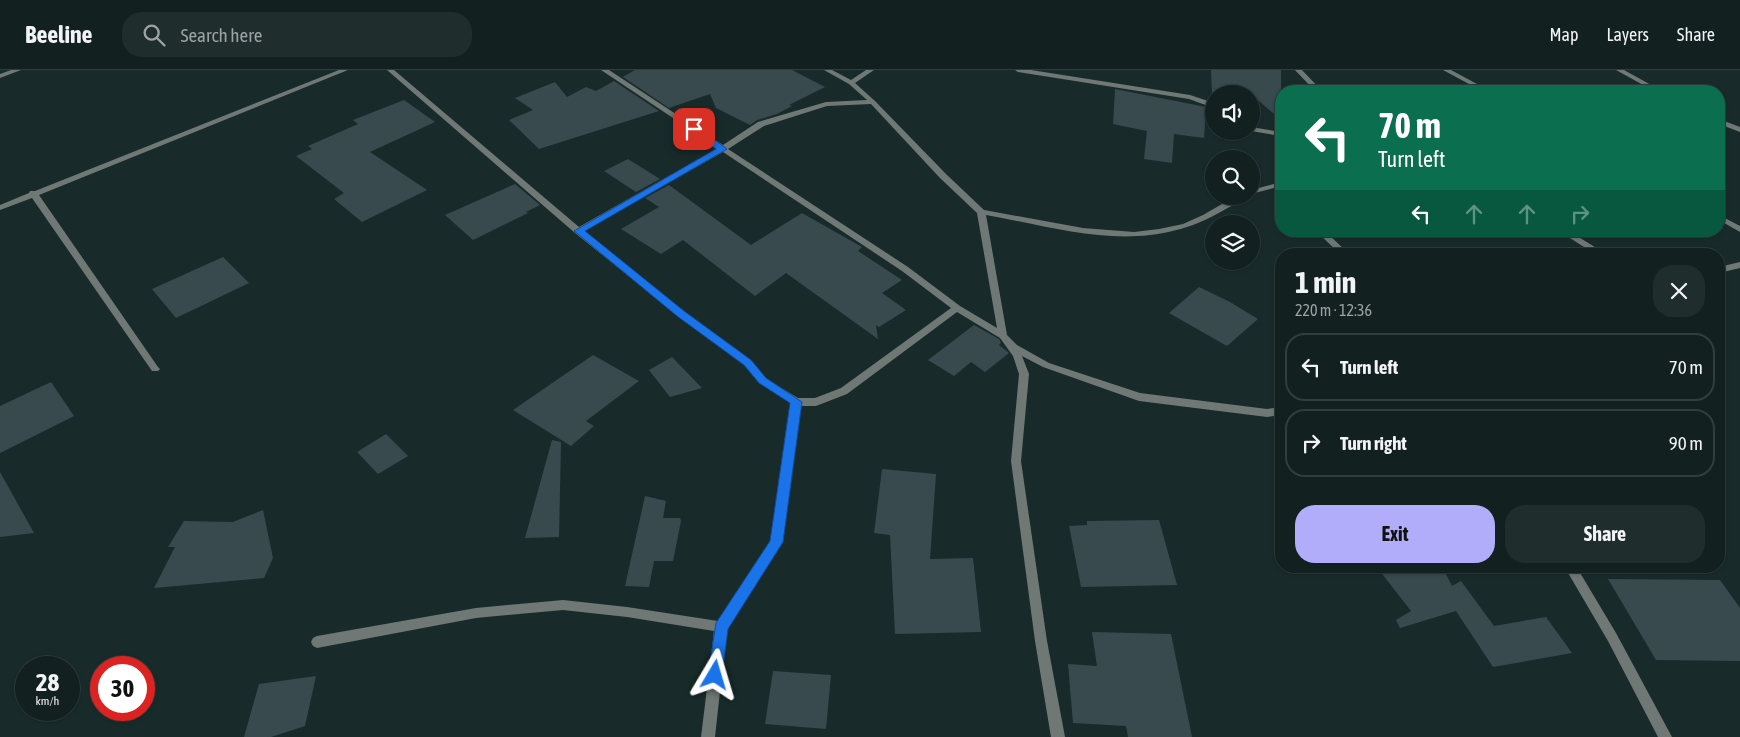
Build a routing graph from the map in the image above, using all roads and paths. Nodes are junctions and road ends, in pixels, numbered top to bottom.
1 (18, 70) edge
2 (345, 70) edge
3 (390, 70) edge
4 (604, 70) edge
5 (827, 70) edge
6 (871, 70) edge
7 (1018, 70) edge
8 (1075, 70) edge
9 (1298, 70) edge
10 (1446, 70) edge
11 (1619, 70) edge
12 (0, 76) edge
13 (1074, 79) junction
14 (851, 83) junction
15 (1313, 85) edge
16 (1475, 85) edge
17 (1648, 85) edge
18 (873, 102) junction
19 (1205, 103) edge
20 (1725, 124) edge
21 (1260, 130) edge
22 (1740, 130) edge
23 (1275, 133) edge
24 (722, 149) junction
25 (1275, 186) edge
26 (1260, 190) edge
27 (33, 193) junction
28 (1226, 205) edge
29 (0, 208) edge
30 (981, 212) junction
31 (1725, 220) edge
32 (1740, 229) edge
33 (578, 231) junction
34 (1327, 237) edge
35 (1573, 237) edge
36 (1338, 248) edge
37 (1592, 248) edge
38 (1740, 265) edge
39 (1725, 269) edge
40 (957, 308) junction
41 (1002, 336) junction
42 (156, 369) dead end
43 (796, 402) junction
44 (1275, 412) edge
45 (1574, 573) edge
46 (721, 627) junction
47 (317, 642) dead end
48 (708, 737) edge
49 (1058, 737) edge
50 (1665, 737) edge

1 - 12 street
2 - 27 street
3 - 33 street
4 - 24 street
5 - 14 street
6 - 14 street
7 - 13 street
8 - 13 street
9 - 15 street
10 - 16 street
11 - 17 street
13 - 19 street
14 - 18 street
18 - 24 street
18 - 30 street
20 - 22 street
21 - 23 street
24 - 33 street
24 - 40 street
25 - 26 street
27 - 29 street
27 - 42 street
28 - 30 street
30 - 41 street
31 - 32 street
33 - 43 street
34 - 36 street
35 - 37 street
38 - 39 street
40 - 41 street
40 - 43 street
41 - 44 street
41 - 49 street
43 - 46 street
45 - 50 street
46 - 47 street
46 - 48 street

